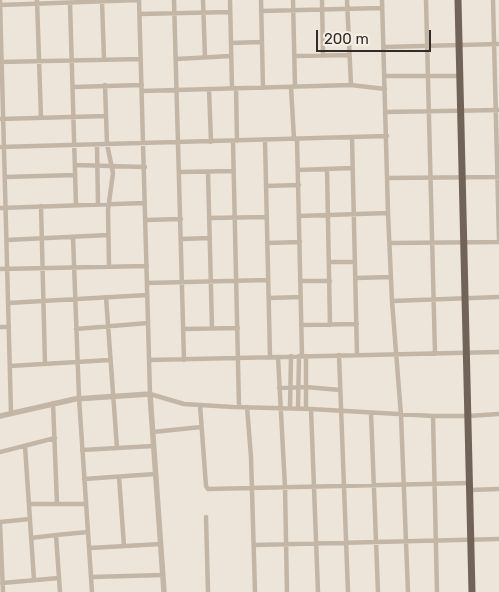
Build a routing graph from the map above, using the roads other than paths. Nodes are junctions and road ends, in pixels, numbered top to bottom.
1 (0, 0) edge
2 (139, 0) edge
3 (174, 0) edge
4 (203, 0) edge
5 (230, 0) edge
6 (261, 0) edge
7 (293, 0) edge
8 (322, 0) edge
9 (347, 0) edge
10 (382, 0) edge
11 (426, 0) edge
12 (458, 0) edge
13 (493, 0) edge
14 (102, 1) edge
15 (37, 2) edge
16 (70, 3) junction
17 (0, 4) edge
18 (382, 8) junction
19 (293, 10) junction
20 (322, 10) junction
21 (347, 10) junction
22 (204, 12) junction
23 (230, 12) junction
24 (261, 12) junction
25 (174, 13) junction
26 (140, 14) junction
27 (261, 42) junction
28 (231, 43) junction
29 (460, 44) junction
30 (497, 44) edge
31 (428, 45) junction
32 (384, 47) junction
33 (349, 54) junction
34 (323, 55) junction
35 (231, 56) junction
36 (295, 56) junction
37 (205, 58) junction
38 (104, 59) junction
39 (141, 59) junction
40 (176, 59) junction
41 (72, 60) junction
42 (39, 61) junction
43 (1, 62) edge
44 (385, 76) junction
45 (428, 76) junction
46 (460, 76) junction
47 (105, 85) junction
48 (142, 85) junction
49 (350, 85) junction
50 (73, 87) junction
51 (293, 87) junction
52 (234, 88) junction
53 (263, 88) junction
54 (209, 89) junction
55 (385, 89) junction
56 (177, 90) junction
57 (142, 91) junction
58 (497, 110) edge
59 (386, 112) junction
60 (429, 112) junction
61 (461, 112) junction
62 (106, 116) junction
63 (74, 117) junction
64 (41, 118) junction
65 (2, 119) edge
66 (387, 136) junction
67 (352, 137) junction
68 (296, 139) junction
69 (265, 140) junction
70 (235, 141) junction
71 (210, 142) junction
72 (179, 143) junction
73 (97, 144) junction
74 (107, 144) junction
75 (144, 144) junction
76 (74, 145) junction
77 (2, 147) edge
78 (75, 165) junction
79 (97, 166) junction
80 (112, 166) junction
81 (144, 167) junction
82 (352, 168) junction
83 (327, 169) junction
84 (298, 170) junction
85 (234, 171) junction
86 (180, 172) junction
87 (208, 172) junction
88 (75, 175) junction
89 (498, 176) edge
90 (5, 177) junction
91 (388, 178) junction
92 (431, 178) junction
93 (463, 178) junction
94 (299, 185) junction
95 (266, 186) junction
96 (145, 202) junction
97 (76, 204) junction
98 (98, 204) junction
99 (108, 204) junction
100 (41, 206) junction
101 (0, 208) edge
102 (6, 208) junction
103 (388, 213) junction
104 (354, 214) junction
105 (329, 215) junction
106 (299, 216) junction
107 (267, 217) junction
108 (210, 218) junction
109 (235, 218) junction
110 (181, 219) junction
111 (146, 220) junction
112 (108, 234) junction
113 (73, 237) junction
114 (42, 238) junction
115 (210, 238) junction
116 (181, 239) junction
117 (7, 240) junction
118 (499, 241) edge
119 (300, 242) junction
120 (267, 243) junction
121 (433, 243) junction
122 (464, 243) junction
123 (390, 244) junction
124 (0, 250) edge
125 (7, 250) junction
126 (330, 262) junction
127 (355, 262) junction
128 (109, 266) junction
129 (146, 266) junction
130 (73, 267) junction
131 (43, 268) junction
132 (0, 269) edge
133 (8, 269) junction
134 (391, 277) junction
135 (356, 278) junction
136 (268, 280) junction
137 (237, 281) junction
138 (300, 281) junction
139 (330, 281) junction
140 (211, 282) junction
141 (182, 283) junction
142 (147, 284) junction
143 (147, 294) junction
144 (106, 297) junction
145 (301, 297) junction
146 (499, 297) edge
147 (269, 298) junction
148 (434, 298) junction
149 (466, 298) junction
150 (74, 299) junction
151 (44, 301) junction
152 (392, 301) junction
153 (8, 303) junction
154 (148, 323) junction
155 (356, 324) junction
156 (301, 325) junction
157 (330, 325) junction
158 (108, 326) junction
159 (0, 327) edge
160 (9, 327) junction
161 (212, 328) junction
162 (238, 328) junction
163 (76, 329) junction
164 (183, 329) junction
165 (499, 352) edge
166 (396, 353) junction
167 (467, 353) junction
168 (435, 354) junction
169 (357, 355) junction
170 (291, 356) junction
171 (302, 356) junction
172 (339, 356) junction
173 (270, 357) junction
174 (278, 357) junction
175 (238, 359) junction
176 (110, 360) junction
177 (149, 360) junction
178 (184, 360) junction
179 (77, 362) junction
180 (45, 364) junction
181 (10, 366) junction
182 (290, 387) junction
183 (298, 387) junction
184 (306, 387) junction
185 (279, 388) junction
186 (340, 390) junction
187 (150, 394) junction
188 (113, 396) junction
189 (79, 398) junction
190 (53, 403) junction
191 (200, 405) junction
192 (239, 407) junction
193 (247, 407) junction
194 (280, 408) junction
195 (290, 408) junction
196 (298, 408) junction
197 (308, 409) junction
198 (340, 411) junction
199 (12, 413) junction
200 (371, 413) junction
201 (499, 414) edge
202 (401, 415) junction
203 (0, 416) edge
204 (433, 416) junction
205 (468, 416) junction
206 (202, 427) junction
207 (152, 432) junction
208 (54, 438) junction
209 (25, 446) junction
210 (153, 446) junction
211 (117, 448) junction
212 (82, 450) junction
213 (0, 452) edge
214 (156, 474) junction
215 (119, 477) junction
216 (84, 479) junction
217 (404, 484) junction
218 (434, 484) junction
219 (374, 485) junction
220 (314, 486) junction
221 (343, 486) junction
222 (285, 487) junction
223 (470, 487) junction
224 (252, 488) junction
225 (499, 489) edge
226 (29, 504) junction
227 (57, 504) junction
228 (86, 504) junction
229 (206, 517) dead end
230 (30, 519) junction
231 (0, 522) edge
232 (88, 532) junction
233 (56, 535) junction
234 (31, 538) junction
235 (499, 539) edge
236 (471, 540) junction
237 (436, 541) junction
238 (406, 542) junction
239 (346, 543) junction
240 (376, 543) junction
241 (161, 544) junction
242 (316, 544) junction
243 (286, 545) junction
244 (0, 546) edge
245 (124, 546) junction
246 (254, 546) junction
247 (90, 548) junction
248 (163, 576) junction
249 (92, 577) junction
250 (59, 578) junction
251 (34, 580) junction
252 (2, 583) junction
253 (3, 592) edge
254 (60, 592) edge
255 (92, 592) edge
256 (164, 592) edge
257 (208, 592) edge
258 (255, 592) edge
259 (287, 592) edge
260 (318, 592) edge
261 (348, 592) edge
262 (378, 592) edge
263 (408, 592) edge
264 (437, 592) edge
265 (472, 592) edge

1 - 17 street
2 - 14 street
2 - 26 street
3 - 25 street
4 - 22 street
5 - 23 street
6 - 24 street
7 - 19 street
8 - 20 street
9 - 21 street
10 - 18 street
11 - 31 street
12 - 29 main road
13 - 30 street
14 - 16 street
14 - 38 street
15 - 16 street
15 - 17 street
15 - 42 street
16 - 41 street
17 - 43 street
18 - 21 street
18 - 32 street
19 - 20 street
19 - 24 street
19 - 36 street
20 - 21 street
20 - 34 street
21 - 33 street
22 - 23 street
22 - 25 street
22 - 37 street
23 - 28 street
24 - 27 street
25 - 26 street
25 - 40 street
26 - 39 street
27 - 28 street
27 - 53 street
28 - 35 street
29 - 30 street
29 - 31 street
29 - 46 main road
30 - 58 street
31 - 32 street
31 - 45 street
32 - 44 street
33 - 34 street
33 - 49 street
34 - 36 street
35 - 37 street
35 - 52 street
36 - 51 street
37 - 40 street
38 - 39 street
38 - 41 street
39 - 48 street
40 - 56 street
41 - 42 street
41 - 50 street
42 - 43 street
42 - 64 street
43 - 65 street
44 - 45 street
44 - 55 street
45 - 46 street
45 - 60 street
46 - 61 main road
47 - 48 street
47 - 50 street
47 - 62 street
48 - 57 street
49 - 51 street
49 - 55 street
50 - 63 street
51 - 53 street
51 - 68 street
52 - 53 street
52 - 54 street
52 - 70 street
54 - 56 street
54 - 71 street
55 - 59 street
56 - 57 street
56 - 72 street
57 - 75 street
58 - 61 street
58 - 89 street
59 - 60 street
59 - 66 street
60 - 61 street
60 - 92 street
61 - 93 main road
62 - 63 street
62 - 74 street
63 - 64 street
63 - 76 street
64 - 65 street
65 - 77 street
66 - 67 street
66 - 91 street
67 - 68 street
67 - 82 street
68 - 69 street
68 - 84 street
69 - 70 street
69 - 95 street
70 - 71 street
70 - 85 street
71 - 72 street
72 - 75 street
72 - 86 street
73 - 74 street
73 - 76 street
73 - 79 street
74 - 75 street
74 - 80 street
75 - 81 street
76 - 77 street
76 - 78 street
77 - 90 street
78 - 79 street
78 - 88 street
79 - 80 street
79 - 98 street
80 - 81 street
80 - 99 street
81 - 96 street
82 - 83 street
82 - 104 street
83 - 84 street
83 - 105 street
84 - 94 street
85 - 87 street
85 - 109 street
86 - 87 street
86 - 110 street
87 - 108 street
88 - 90 street
88 - 97 street
89 - 93 street
89 - 118 street
90 - 102 street
91 - 92 street
91 - 103 street
92 - 93 street
92 - 121 street
93 - 122 main road
94 - 95 street
94 - 106 street
95 - 107 street
96 - 99 street
96 - 111 street
97 - 98 street
97 - 100 street
98 - 99 street
99 - 112 street
100 - 102 street
100 - 114 street
101 - 102 street
102 - 117 street
103 - 104 street
103 - 123 street
104 - 105 street
104 - 127 street
105 - 106 street
105 - 126 street
106 - 119 street
107 - 109 street
107 - 120 street
108 - 109 street
108 - 115 street
109 - 137 street
110 - 111 street
110 - 116 street
111 - 129 street
112 - 113 street
112 - 128 street
113 - 114 street
113 - 130 street
114 - 117 street
114 - 131 street
115 - 116 street
115 - 140 street
116 - 141 street
117 - 125 street
118 - 122 street
119 - 120 street
119 - 138 street
120 - 136 street
121 - 122 street
121 - 123 street
121 - 148 street
122 - 149 main road
123 - 134 street
124 - 125 street
125 - 133 street
126 - 127 street
126 - 139 street
127 - 135 street
128 - 129 street
128 - 130 street
129 - 142 street
130 - 131 street
130 - 150 street
131 - 133 street
131 - 151 street
132 - 133 street
133 - 153 street
134 - 135 street
134 - 152 street
135 - 155 street
136 - 137 street
136 - 147 street
137 - 140 street
137 - 162 street
138 - 139 street
138 - 145 street
139 - 157 street
140 - 141 street
140 - 161 street
141 - 142 street
141 - 164 street
142 - 143 street
143 - 144 street
143 - 154 street
144 - 150 street
144 - 158 street
145 - 147 street
145 - 156 street
146 - 149 street
147 - 173 street
148 - 149 street
148 - 152 street
148 - 168 street
149 - 167 main road
150 - 151 street
150 - 163 street
151 - 153 street
151 - 180 street
152 - 166 street
153 - 160 street
154 - 158 street
154 - 177 street
155 - 157 street
155 - 169 street
156 - 157 street
156 - 171 street
158 - 163 street
158 - 176 street
159 - 160 street
160 - 181 street
161 - 162 street
161 - 164 street
162 - 175 street
163 - 179 street
164 - 178 street
165 - 167 street
166 - 168 street
166 - 169 street
166 - 202 street
167 - 168 street
167 - 205 main road
169 - 172 street
170 - 171 street
170 - 174 street
170 - 182 street
171 - 172 street
171 - 183 street
171 - 184 street
172 - 186 street
173 - 174 street
173 - 175 street
174 - 185 street
175 - 178 street
175 - 192 street
176 - 179 street
176 - 188 street
177 - 178 street
177 - 187 street
179 - 180 street
179 - 189 street
180 - 181 street
181 - 199 street
182 - 183 street
182 - 185 street
182 - 195 street
183 - 184 street
183 - 196 street
184 - 186 street
184 - 197 street
185 - 194 street
186 - 198 street
187 - 188 street
187 - 191 street
187 - 207 street
188 - 189 street
188 - 211 street
189 - 190 street
189 - 212 street
190 - 199 street
190 - 208 street
191 - 192 street
191 - 206 street
192 - 193 street
193 - 194 street
193 - 224 street
194 - 195 street
194 - 222 street
195 - 196 street
196 - 197 street
197 - 198 street
197 - 220 street
198 - 200 street
198 - 221 street
199 - 203 street
200 - 202 street
200 - 219 street
201 - 205 street
202 - 204 street
202 - 217 street
204 - 205 street
204 - 218 street
205 - 223 main road
206 - 207 street
206 - 224 street
207 - 210 street
208 - 209 street
208 - 227 street
209 - 213 street
209 - 226 street
210 - 211 street
210 - 214 street
211 - 212 street
212 - 216 street
214 - 215 street
214 - 241 street
215 - 216 street
215 - 245 street
216 - 228 street
217 - 218 street
217 - 219 street
217 - 238 street
218 - 223 street
218 - 237 street
219 - 221 street
219 - 240 street
220 - 221 street
220 - 222 street
220 - 242 street
221 - 239 street
222 - 224 street
222 - 243 street
223 - 225 street
223 - 236 main road
224 - 246 street
226 - 227 street
226 - 230 street
227 - 228 street
228 - 232 street
229 - 257 street
230 - 231 street
230 - 234 street
231 - 244 street
232 - 233 street
232 - 247 street
233 - 234 street
233 - 250 street
234 - 251 street
235 - 236 street
236 - 237 street
236 - 265 main road
237 - 238 street
237 - 264 street
238 - 240 street
238 - 263 street
239 - 240 street
239 - 242 street
239 - 261 street
240 - 262 street
241 - 245 street
241 - 248 street
242 - 243 street
242 - 260 street
243 - 246 street
243 - 259 street
244 - 252 street
245 - 247 street
246 - 258 street
247 - 249 street
248 - 249 street
248 - 256 street
249 - 255 street
250 - 251 street
250 - 254 street
251 - 252 street
252 - 253 street

